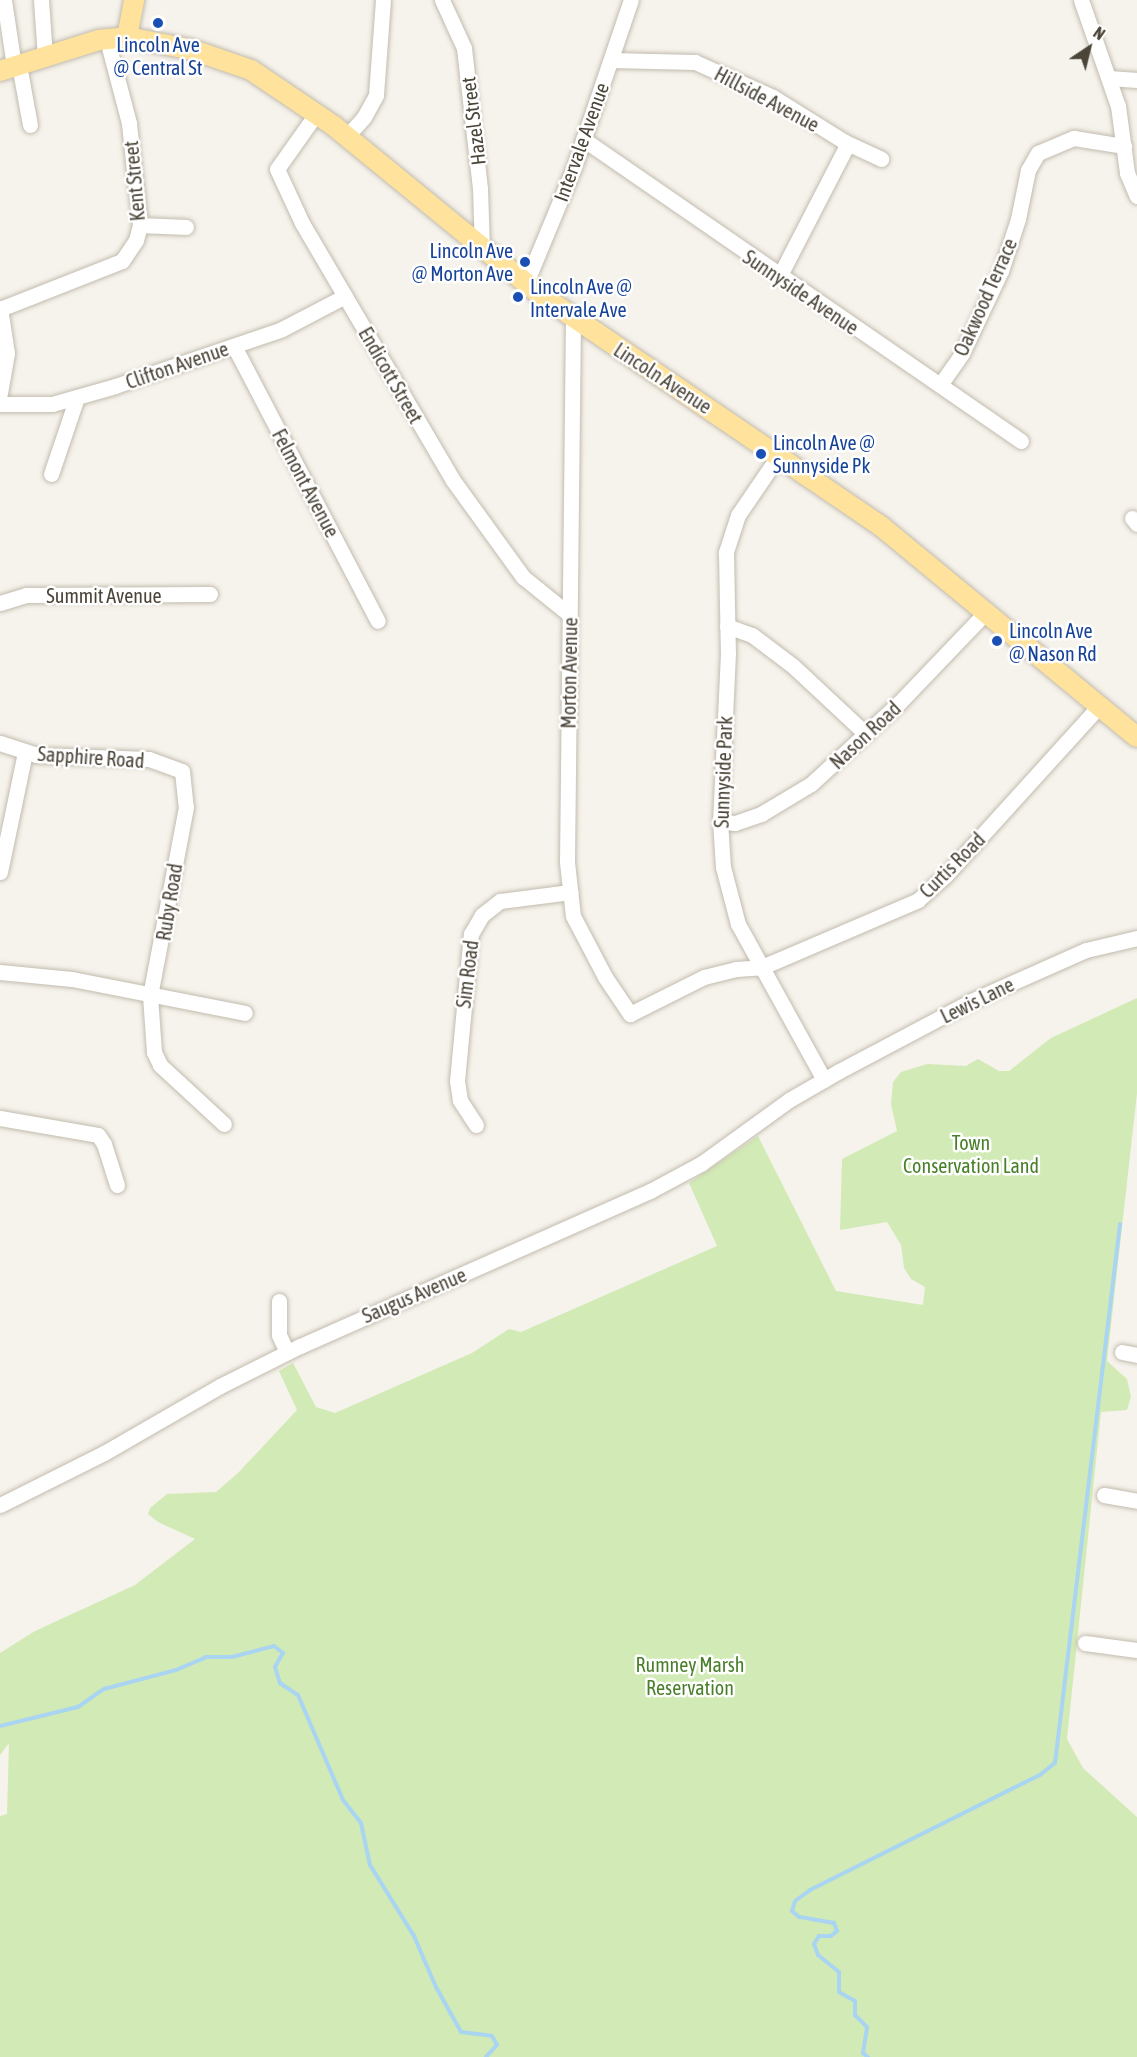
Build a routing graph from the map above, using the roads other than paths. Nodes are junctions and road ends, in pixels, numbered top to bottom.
1 (4, 0) edge
2 (40, 0) edge
3 (134, 0) edge
4 (383, 0) edge
5 (442, 0) edge
6 (631, 0) edge
7 (1081, 0) edge
8 (117, 38) junction
9 (45, 57) junction
10 (611, 60) junction
11 (11, 67) edge
12 (1109, 78) junction
13 (1137, 80) edge
14 (316, 114) junction
15 (30, 124) dead end
16 (347, 136) junction
17 (583, 139) junction
18 (845, 142) junction
19 (1124, 146) junction
20 (881, 159) dead end
21 (1137, 196) edge
22 (140, 225) junction
23 (186, 227) dead end
24 (482, 247) junction
25 (778, 277) junction
26 (526, 283) junction
27 (345, 296) junction
28 (0, 308) edge
29 (573, 317) junction
30 (234, 346) junction
31 (940, 386) junction
32 (0, 393) edge
33 (77, 397) junction
34 (0, 404) edge
35 (1021, 441) dead end
36 (779, 455) junction
37 (51, 474) dead end
38 (210, 594) dead end
39 (0, 603) edge
40 (987, 611) junction
41 (570, 615) junction
42 (378, 621) dead end
43 (728, 626) junction
44 (1100, 705) junction
45 (866, 734) junction
46 (1137, 737) edge
47 (0, 743) edge
48 (25, 752) junction
49 (186, 807) joint
50 (720, 821) junction
51 (0, 872) edge
52 (570, 892) junction
53 (1137, 938) edge
54 (762, 967) junction
55 (0, 972) edge
56 (150, 996) junction
57 (245, 1013) dead end
58 (630, 1014) joint
59 (824, 1080) junction
60 (0, 1118) edge
61 (224, 1124) dead end
62 (476, 1125) dead end
63 (117, 1185) dead end
64 (279, 1301) dead end
65 (287, 1352) junction
66 (1104, 1495) dead end
67 (1137, 1501) edge
68 (0, 1505) edge
69 (1085, 1643) dead end
70 (1137, 1650) edge

1 - 11 street
2 - 9 street
3 - 8 main road
4 - 16 street
5 - 24 street, Hazel Street
6 - 10 street, Intervale Avenue
7 - 12 street
8 - 9 main road, Lincoln Avenue
8 - 14 main road, Lincoln Avenue
8 - 22 street, Kent Street
9 - 11 main road, Lincoln Avenue
10 - 17 street, Intervale Avenue
10 - 18 street, Hillside Avenue
11 - 15 street
12 - 13 street
12 - 19 street
14 - 16 main road, Lincoln Avenue
14 - 27 street, Endicott Street
16 - 24 main road, Lincoln Avenue
17 - 25 street, Sunnyside Avenue
17 - 26 street, Intervale Avenue
18 - 20 street, Hillside Avenue
18 - 25 street
19 - 21 street
19 - 31 street, Oakwood Terrace
22 - 23 street
22 - 28 street, Kent Street
24 - 26 main road, Lincoln Avenue
25 - 31 street, Sunnyside Avenue
26 - 29 main road, Lincoln Avenue
27 - 30 street, Clifton Avenue
27 - 41 street, Endicott Street
28 - 32 street
29 - 36 main road, Lincoln Avenue
29 - 41 street, Morton Avenue
30 - 33 street, Clifton Avenue
30 - 42 street, Felmont Avenue
31 - 35 street, Sunnyside Avenue
33 - 34 street, Clifton Avenue
33 - 37 street
36 - 40 main road, Lincoln Avenue
36 - 43 street, Sunnyside Park
38 - 39 street, Summit Avenue
40 - 44 main road, Lincoln Avenue
40 - 45 street, Nason Road
41 - 52 street, Morton Avenue
43 - 45 street
43 - 50 street, Sunnyside Park
44 - 46 main road, Lincoln Avenue
44 - 54 street, Curtis Road
45 - 50 street, Nason Road
47 - 48 street, Sapphire Road
48 - 49 street, Sapphire Road
48 - 51 street
49 - 56 street, Ruby Road
50 - 54 street, Sunnyside Park
52 - 58 street, Morton Avenue
52 - 62 street, Sim Road
53 - 59 street, Lewis Lane
54 - 58 street, Curtis Road
54 - 59 street, Sunnyside Park
55 - 56 street
56 - 57 street
56 - 61 street, Ruby Road
59 - 65 street, Saugus Avenue
60 - 63 street
64 - 65 street
65 - 68 street, Saugus Avenue
66 - 67 street
69 - 70 street

